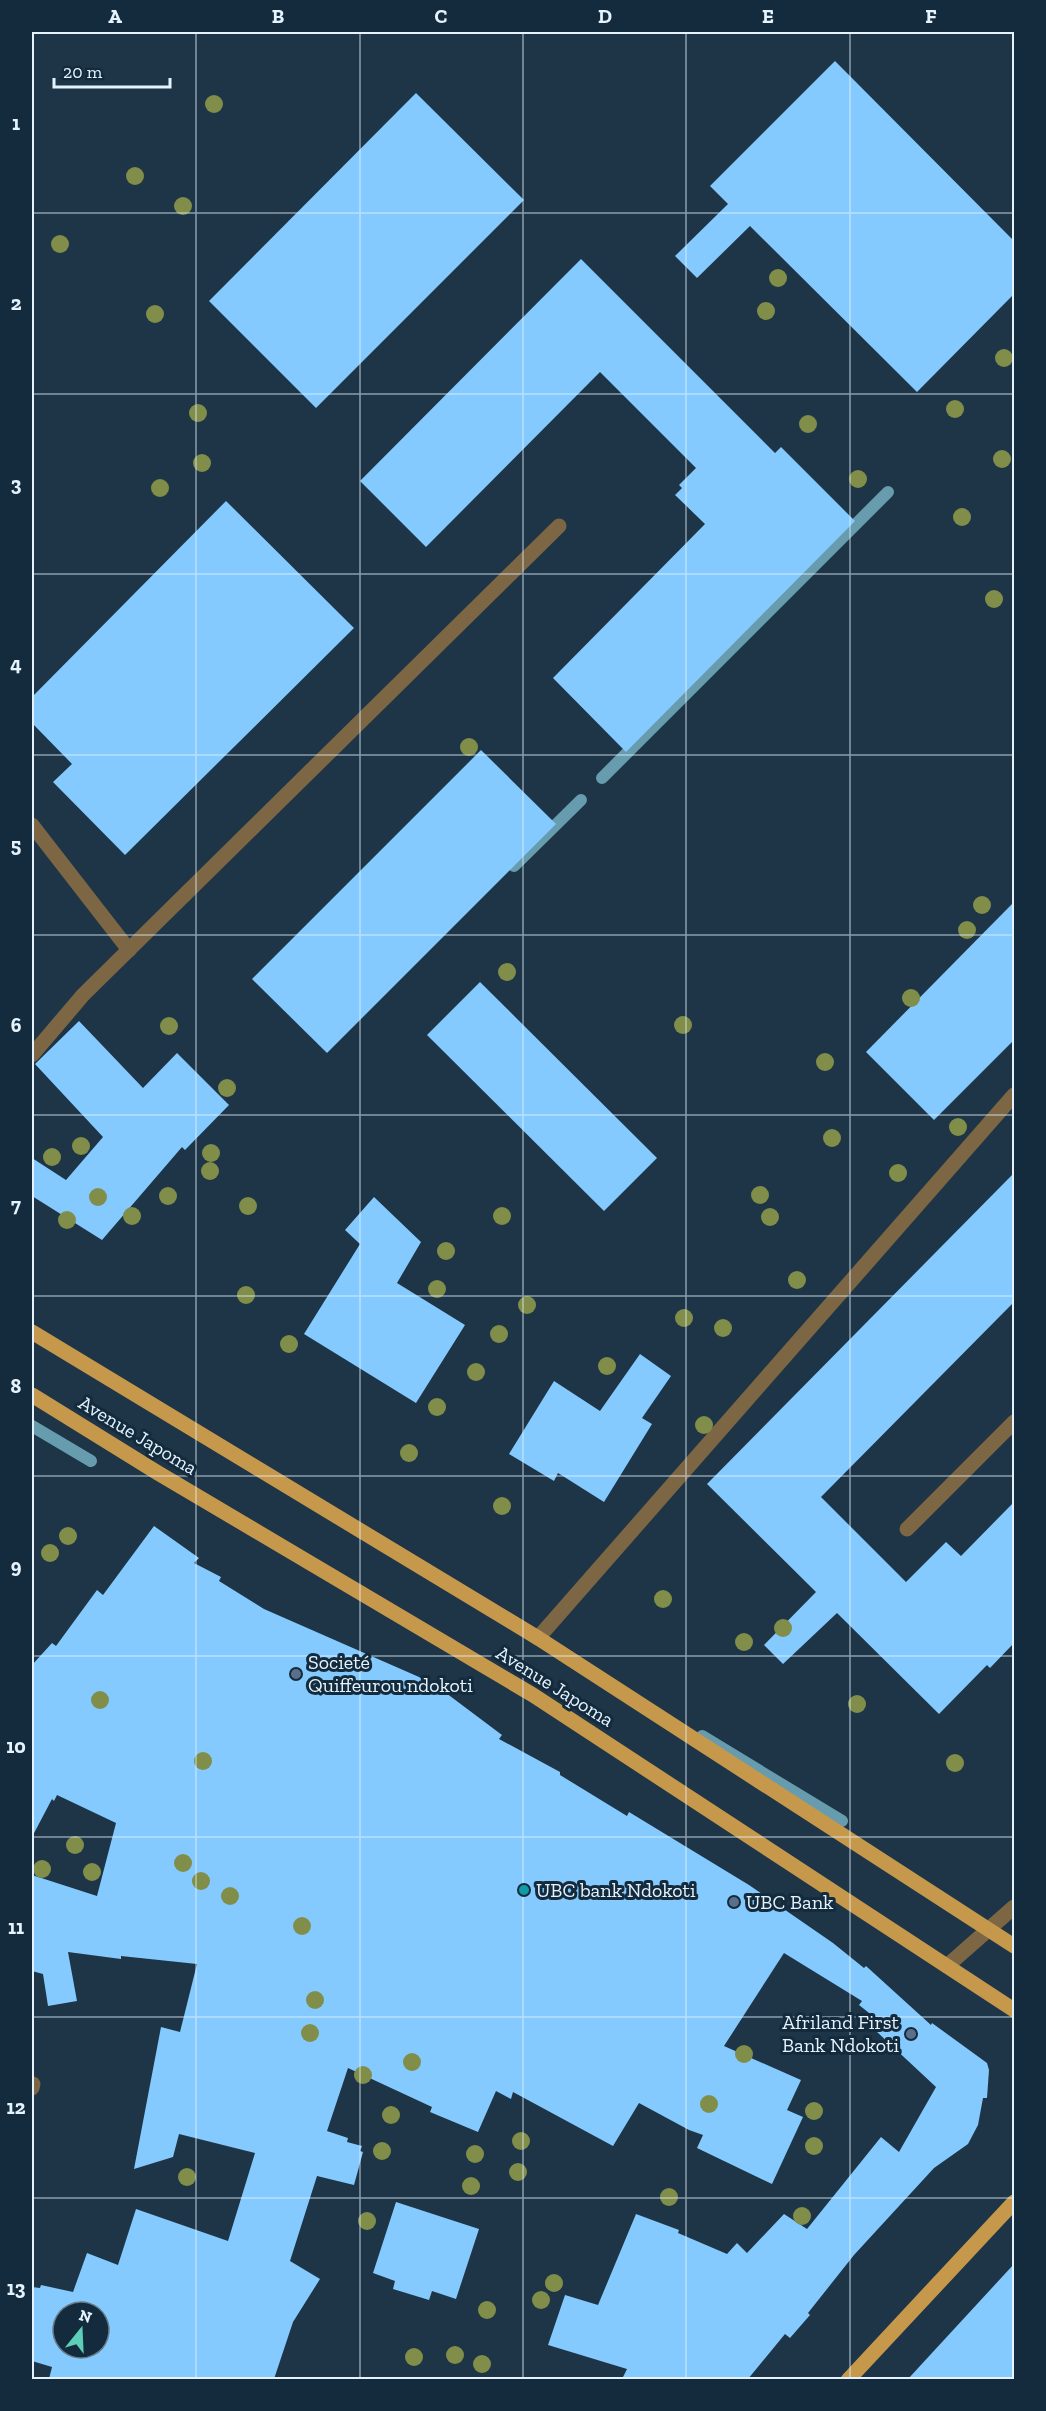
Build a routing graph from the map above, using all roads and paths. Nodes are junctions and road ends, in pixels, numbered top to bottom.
1 (559, 526) dead end
2 (32, 825) edge
3 (129, 950) junction
4 (32, 1055) edge
5 (1014, 1095) edge
6 (32, 1332) edge
7 (32, 1395) edge
8 (1014, 1422) edge
9 (907, 1528) dead end
10 (538, 1638) junction
11 (1014, 1907) edge
12 (988, 1931) junction
13 (1014, 1946) edge
14 (947, 1966) junction
15 (1014, 2010) edge
16 (1014, 2202) edge
17 (848, 2379) edge

1 - 3 lane
2 - 3 lane
3 - 4 lane
5 - 10 lane
6 - 10 main road, Avenue Japoma
7 - 14 main road, Avenue Japoma
8 - 9 lane
10 - 12 main road, Avenue Japoma
11 - 12 lane
12 - 13 main road, Avenue Japoma
12 - 14 lane
14 - 15 main road, Avenue Japoma
16 - 17 main road

